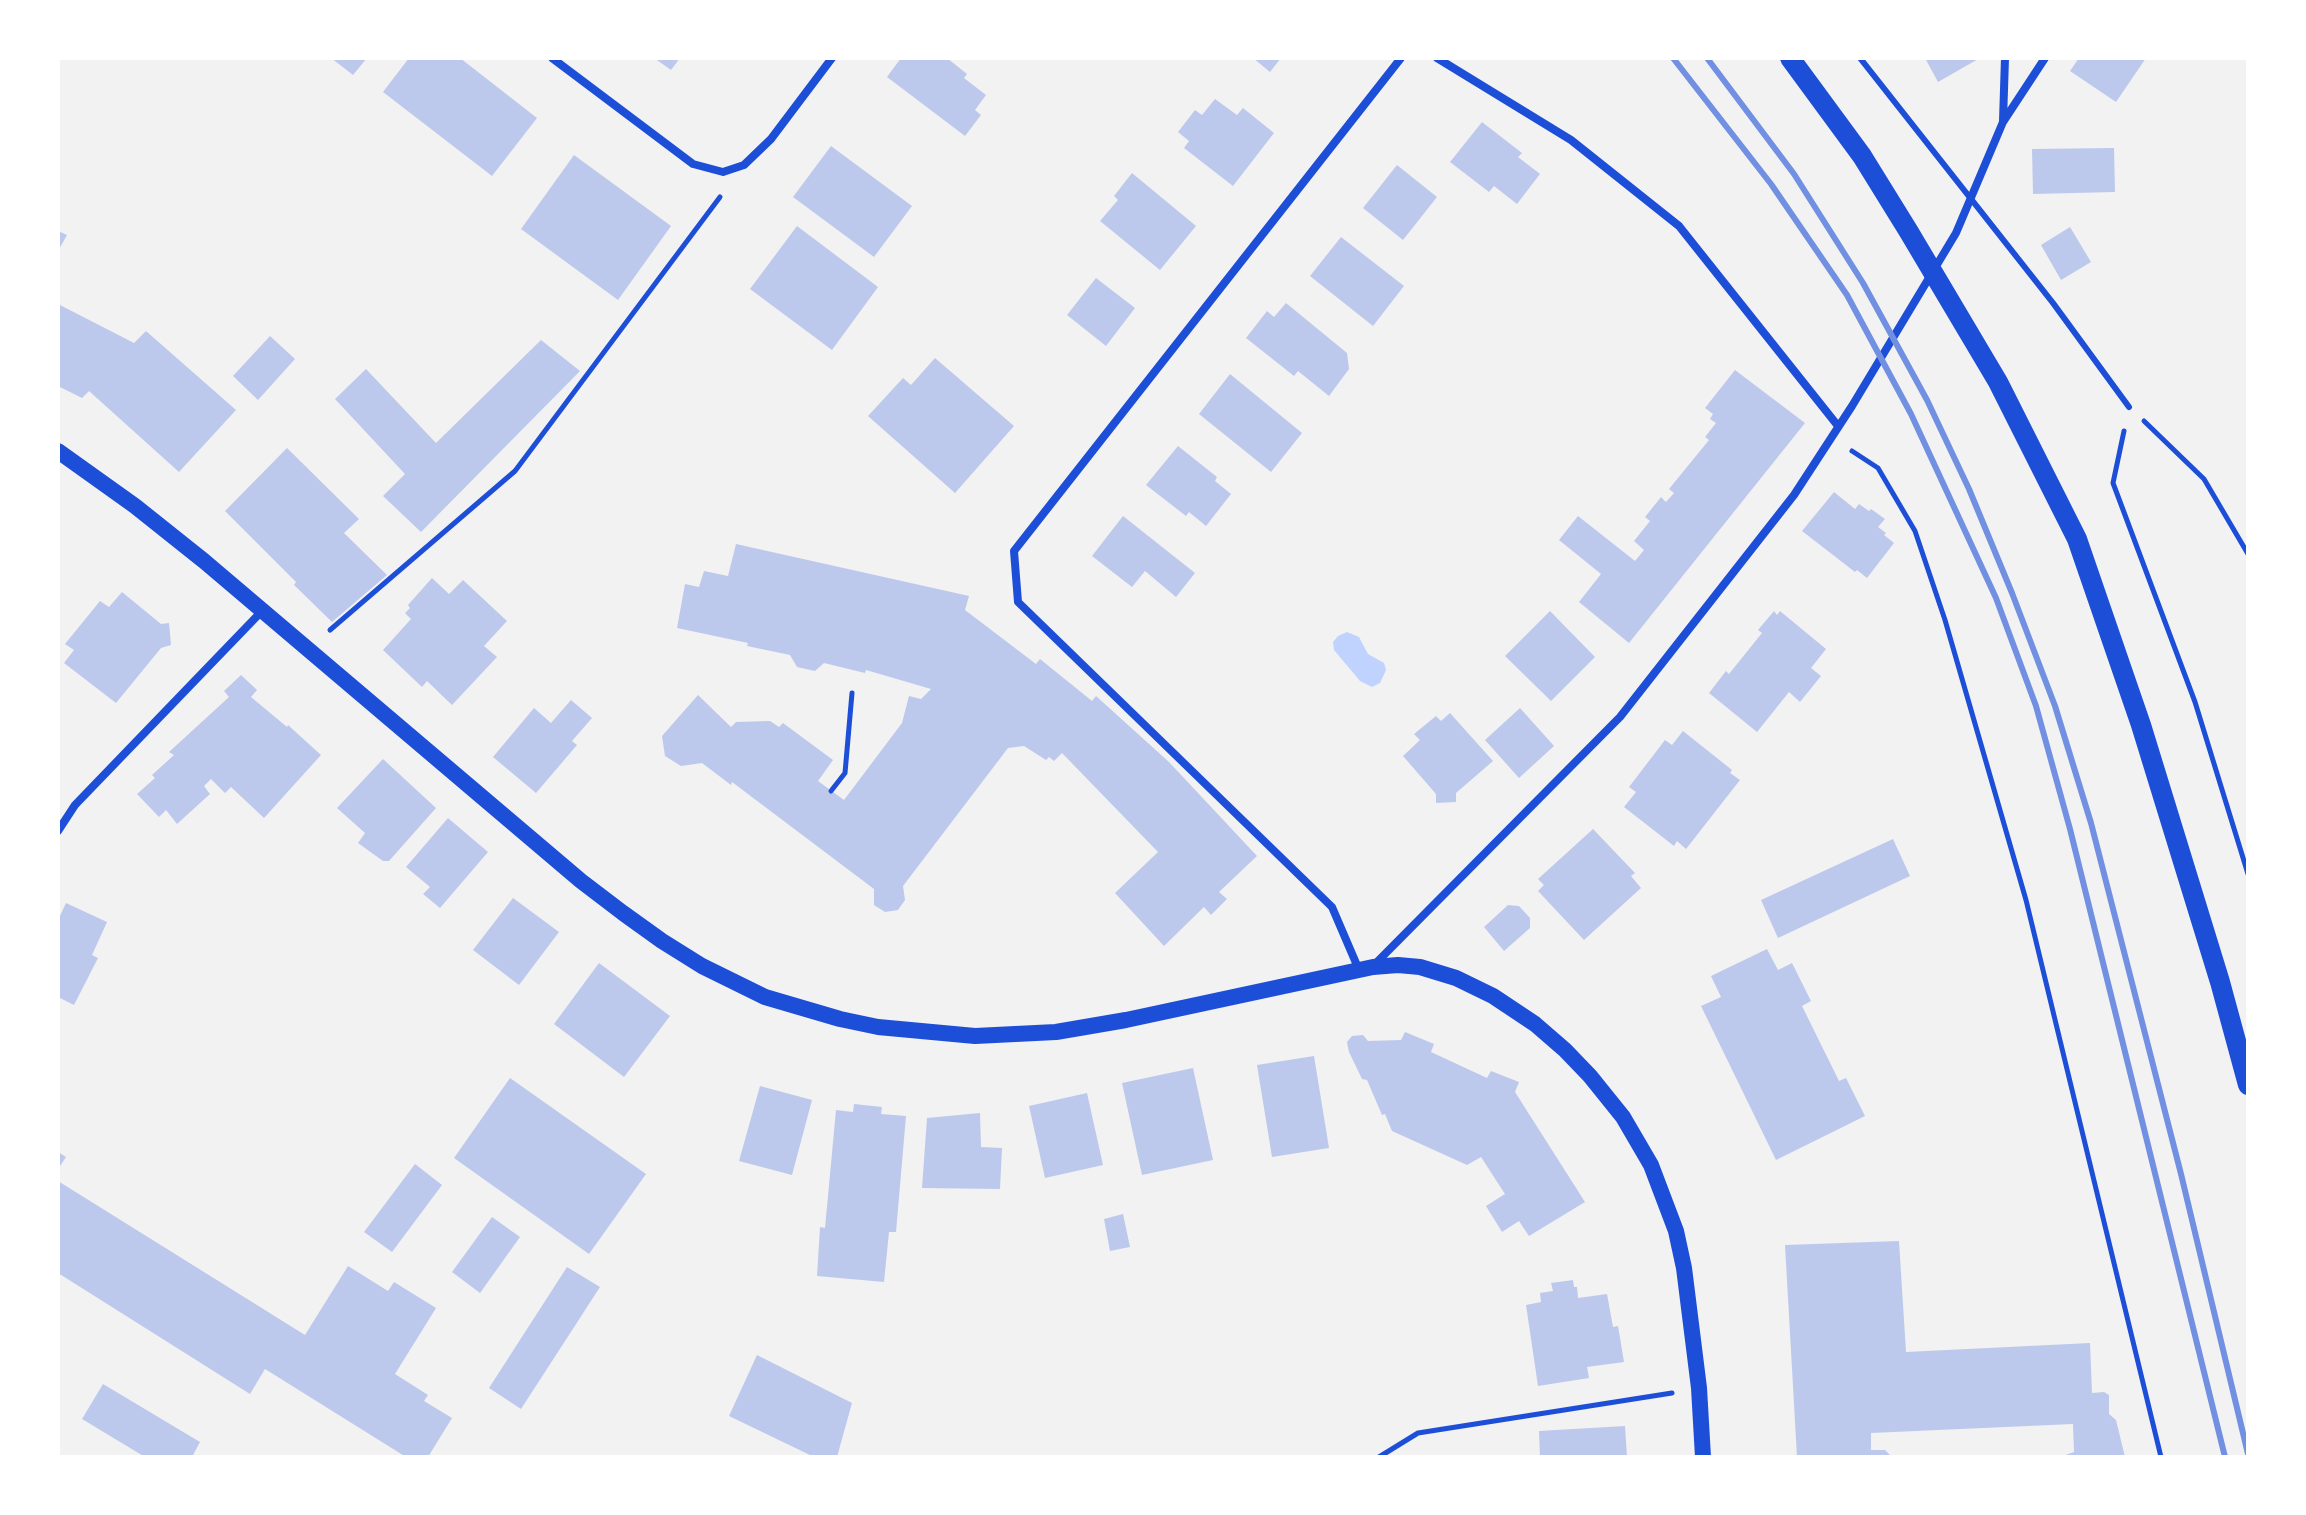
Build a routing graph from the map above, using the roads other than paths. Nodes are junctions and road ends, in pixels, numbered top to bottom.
1 (552, 58) edge
2 (832, 58) edge
3 (1401, 58) edge
4 (1437, 58) edge
5 (1790, 58) edge
6 (1860, 58) edge
7 (2005, 58) edge
8 (2045, 58) edge
9 (2003, 122) junction
10 (1971, 200) junction
11 (2129, 407) road end
12 (1838, 426) junction
13 (58, 451) edge
14 (263, 610) junction
15 (58, 831) edge
16 (1366, 968) junction
17 (2248, 1085) edge
18 (1703, 1457) edge

1 - 2 street
3 - 16 street
4 - 12 street
5 - 17 main road
6 - 10 lane
7 - 9 street
8 - 9 street
9 - 10 street
10 - 11 lane
10 - 12 street
12 - 16 street
13 - 14 main road
14 - 15 street
14 - 16 main road
16 - 18 main road

